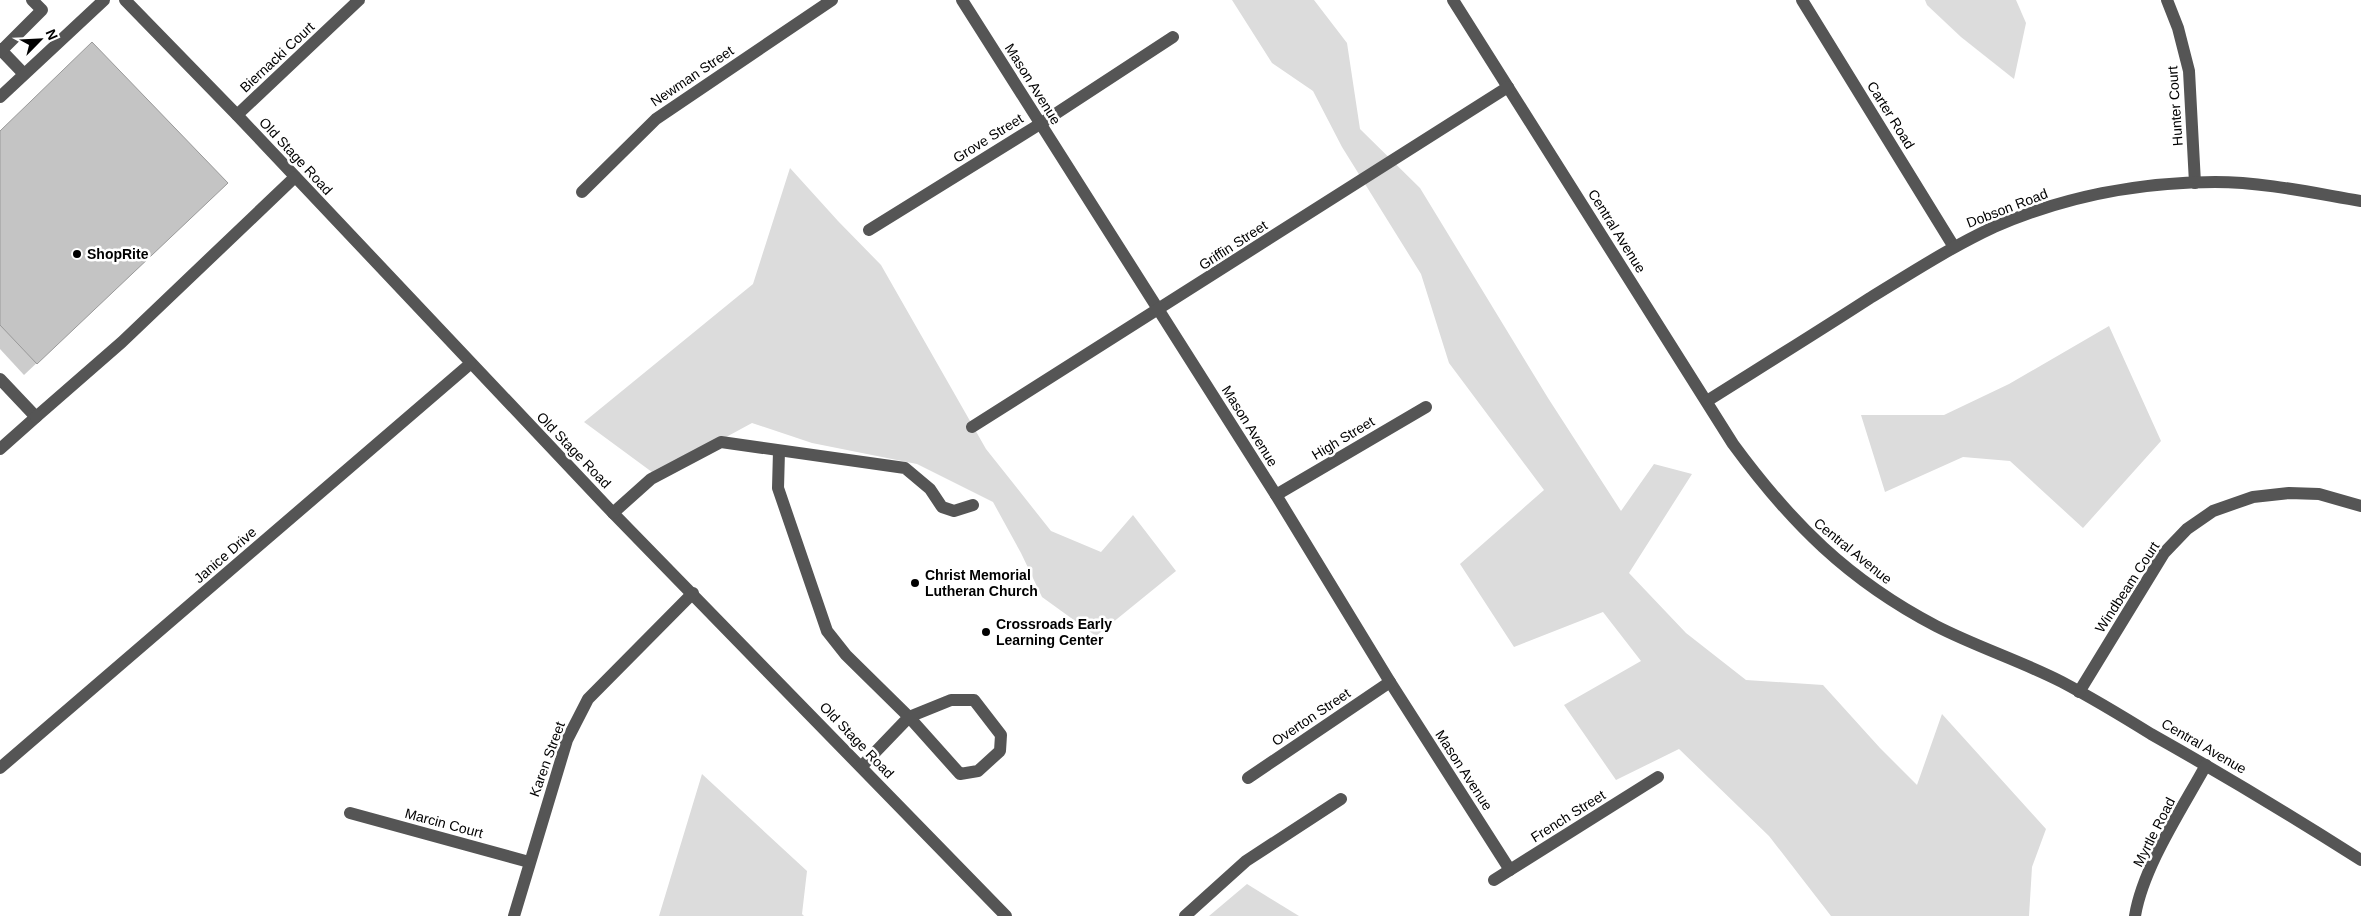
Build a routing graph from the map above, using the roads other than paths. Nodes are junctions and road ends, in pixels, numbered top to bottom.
1 (32, 0) edge
2 (104, 0) edge
3 (125, 0) edge
4 (359, 0) edge
5 (832, 0) edge
6 (962, 0) edge
7 (1453, 0) edge
8 (1802, 0) edge
9 (2167, 0) edge
10 (1173, 37) dead end
11 (1, 50) edge
12 (24, 74) junction
13 (1508, 87) junction
14 (0, 96) edge
15 (237, 115) junction
16 (1040, 124) junction
17 (295, 177) junction
18 (2195, 183) junction
19 (582, 192) dead end
20 (2361, 201) edge
21 (869, 230) dead end
22 (1954, 246) junction
23 (1159, 310) junction
24 (470, 364) junction
25 (0, 379) edge
26 (1707, 401) junction
27 (1426, 407) dead end
28 (36, 417) junction
29 (972, 427) dead end
30 (0, 449) edge
31 (779, 450) junction
32 (1276, 495) junction
33 (973, 505) dead end
34 (2361, 506) edge
35 (613, 513) junction
36 (692, 593) junction
37 (1390, 682) junction
38 (2079, 692) junction
39 (909, 717) junction
40 (2206, 765) junction
41 (862, 766) junction
42 (0, 768) edge
43 (1658, 777) dead end
44 (1248, 778) dead end
45 (1341, 798) dead end
46 (350, 812) dead end
47 (2361, 860) edge
48 (529, 862) junction
49 (1510, 870) junction
50 (1494, 880) dead end
51 (514, 916) edge
52 (1006, 916) edge
53 (1185, 916) edge
54 (2135, 916) edge

1 - 11 street
2 - 12 street
3 - 15 street, Old Stage Road
4 - 15 street, Biernacki Court
5 - 19 street, Newman Street
6 - 16 street, Mason Avenue
7 - 13 street, Central Avenue
8 - 22 street, Carter Road
9 - 18 street, Hunter Court
10 - 16 street, Grove Street
11 - 12 street
12 - 14 street
13 - 23 street, Griffin Street
13 - 26 street, Central Avenue
15 - 17 street, Old Stage Road
16 - 21 street, Grove Street
16 - 23 street, Mason Avenue
17 - 24 street, Old Stage Road
17 - 28 street
18 - 20 street, Dobson Road
18 - 22 street, Dobson Road
22 - 26 street, Dobson Road
23 - 29 street, Griffin Street
23 - 32 street, Mason Avenue
24 - 35 street, Old Stage Road
24 - 42 street, Janice Drive
25 - 28 street
26 - 38 street, Central Avenue
27 - 32 street, High Street
28 - 30 street
31 - 33 street
31 - 35 street
31 - 39 street
32 - 37 street, Mason Avenue
34 - 38 street, Windbeam Court
35 - 36 street, Old Stage Road
36 - 41 street, Old Stage Road
36 - 48 street, Karen Street
37 - 44 street, Overton Street
37 - 49 street, Mason Avenue
38 - 40 street, Central Avenue
39 - 39 street
39 - 41 street
40 - 47 street, Central Avenue
40 - 54 street, Myrtle Road
41 - 52 street, Old Stage Road
43 - 49 street, French Street
45 - 53 street
46 - 48 street, Marcin Court
48 - 51 street, Karen Street
49 - 50 street, French Street

